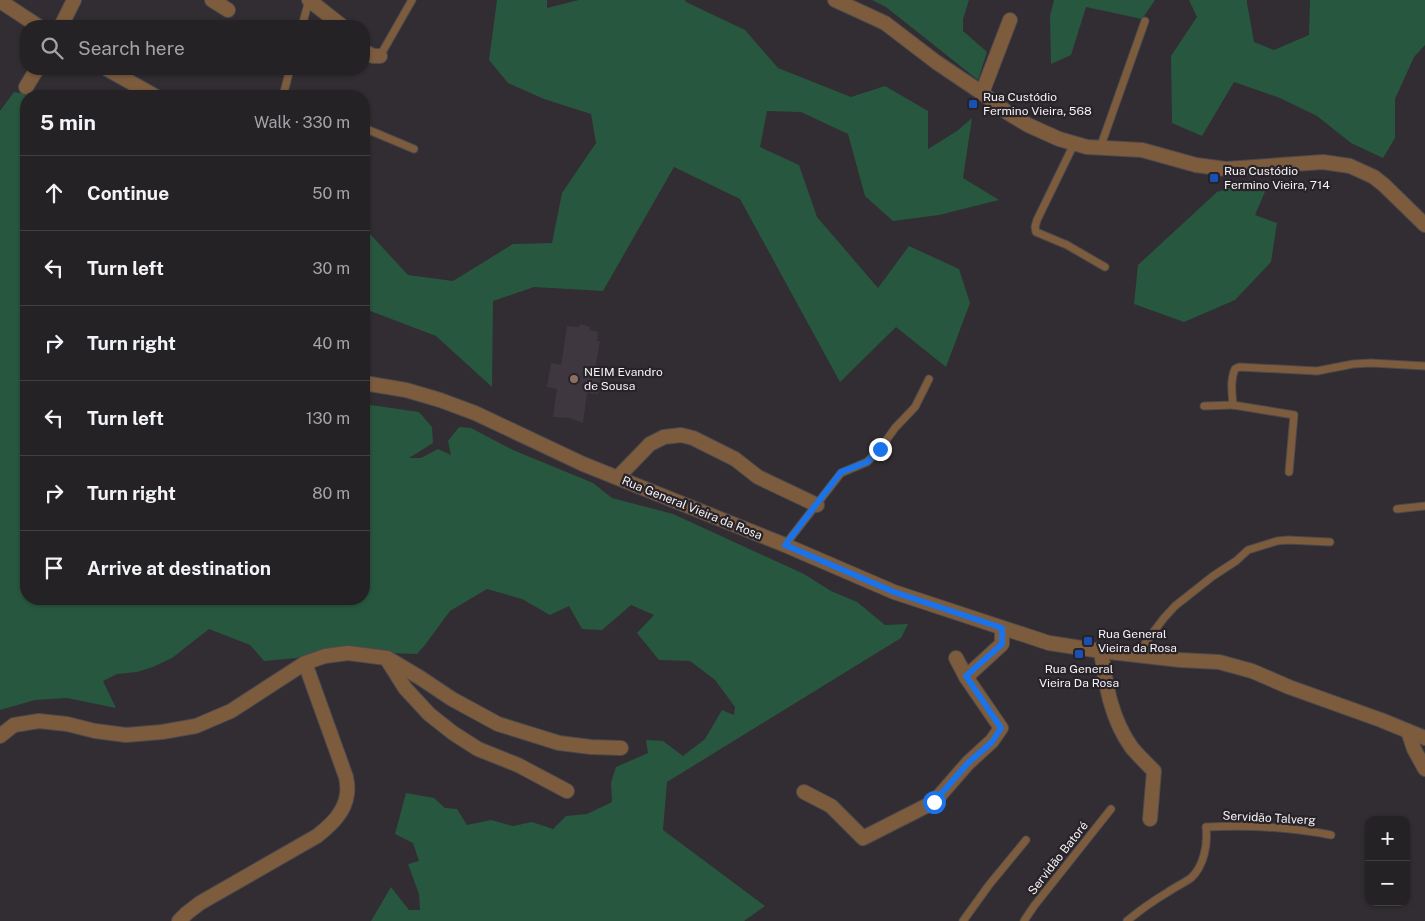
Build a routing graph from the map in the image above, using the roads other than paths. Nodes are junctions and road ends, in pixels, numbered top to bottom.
1 (74, 0) edge
2 (212, 0) edge
3 (309, 0) edge
4 (412, 0) edge
5 (835, 0) edge
6 (0, 1) edge
7 (228, 10) dead end
8 (29, 20) edge
9 (64, 20) edge
10 (304, 20) edge
11 (334, 20) edge
12 (1010, 20) dead end
13 (1145, 21) dead end
14 (370, 54) edge
15 (380, 56) joint
16 (33, 75) edge
17 (117, 75) edge
18 (288, 75) edge
19 (26, 87) dead end
20 (144, 90) edge
21 (285, 90) edge
22 (982, 93) junction
23 (370, 131) edge
24 (1074, 144) junction
25 (1100, 148) junction
26 (414, 149) dead end
27 (1425, 225) edge
28 (1104, 267) dead end
29 (1425, 366) edge
30 (929, 379) dead end
31 (370, 384) edge
32 (1233, 405) junction
33 (1204, 406) dead end
34 (1289, 472) dead end
35 (618, 477) junction
36 (817, 505) junction
37 (1425, 506) edge
38 (1397, 509) dead end
39 (1330, 542) dead end
40 (785, 545) junction
41 (1002, 628) junction
42 (1101, 651) junction
43 (1138, 655) junction
44 (387, 658) junction
45 (956, 658) dead end
46 (305, 664) junction
47 (966, 676) junction
48 (1408, 731) junction
49 (0, 736) edge
50 (1425, 738) edge
51 (621, 748) dead end
52 (1425, 769) edge
53 (567, 791) dead end
54 (804, 792) dead end
55 (1111, 809) dead end
56 (1150, 819) dead end
57 (1331, 835) dead end
58 (1026, 840) dead end
59 (180, 921) edge
60 (963, 921) edge
61 (1024, 921) edge
62 (1126, 921) edge

1 - 9 street
2 - 7 street
3 - 10 lane
3 - 11 street
4 - 15 lane
5 - 22 street
6 - 8 street
12 - 22 street
13 - 25 lane
14 - 15 street
16 - 19 street
17 - 20 street
18 - 21 lane
22 - 24 street
23 - 26 lane
24 - 25 street
24 - 28 lane
25 - 27 street
29 - 32 lane
30 - 36 lane
31 - 35 street, Rua General Vieira da Rosa
32 - 33 lane
32 - 34 lane
35 - 36 street
35 - 40 street, Rua General Vieira da Rosa
36 - 40 lane
37 - 38 lane
39 - 43 lane
40 - 41 street, Rua General Vieira da Rosa
41 - 42 street, Rua General Vieira da Rosa
41 - 47 street
42 - 43 street, Rua General Vieira da Rosa
42 - 56 street
43 - 48 street, Rua General Vieira da Rosa
44 - 46 street
44 - 51 street
44 - 53 street
45 - 47 street
46 - 49 street
46 - 59 street
47 - 54 street
48 - 50 street, Rua General Vieira da Rosa
48 - 52 street
55 - 61 lane, Servidão Batoré
57 - 62 lane, Servidão Talverg
58 - 60 lane

